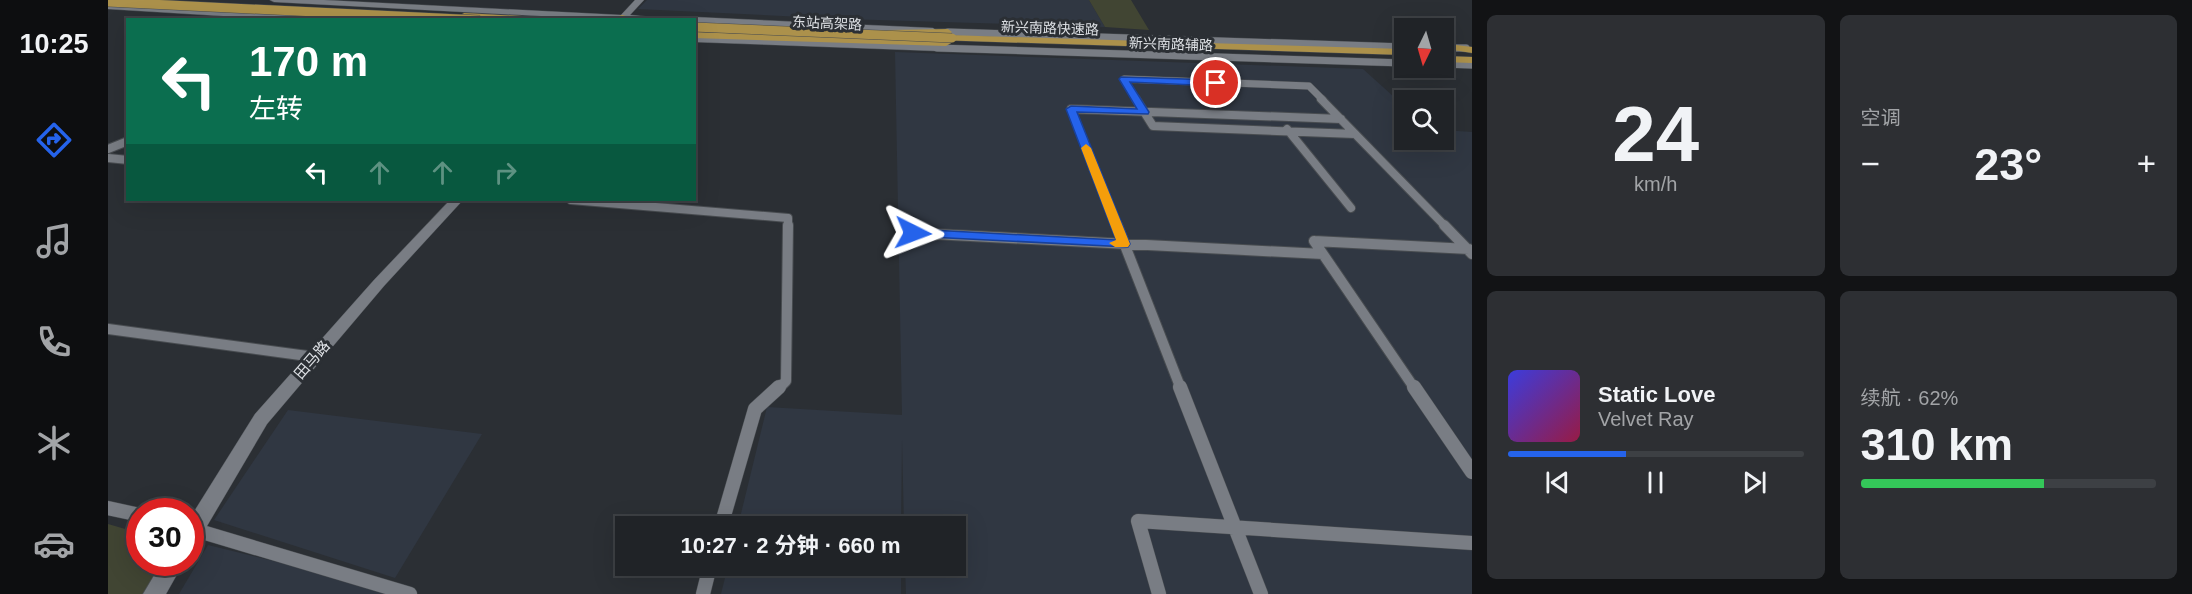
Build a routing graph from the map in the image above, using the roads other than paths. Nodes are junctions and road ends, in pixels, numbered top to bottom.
1 (134, 0) edge
2 (142, 0) edge
3 (274, 0) edge
4 (640, 0) edge
5 (120, 4) edge
6 (108, 5) edge
7 (311, 18) edge
8 (430, 18) edge
9 (502, 18) edge
10 (607, 18) edge
11 (626, 18) edge
12 (696, 25) edge
13 (696, 25) edge
14 (696, 25) edge
15 (696, 37) edge
16 (696, 37) edge
17 (952, 37) junction
18 (833, 41) junction
19 (1271, 43) junction
20 (1394, 47) edge
21 (937, 48) junction
22 (1456, 48) edge
23 (1472, 49) edge
24 (1227, 50) junction
25 (1394, 52) edge
26 (1454, 53) edge
27 (1472, 54) edge
28 (1394, 57) edge
29 (1292, 59) junction
30 (1454, 59) edge
31 (1472, 60) edge
32 (1394, 63) edge
33 (1454, 64) edge
34 (1472, 65) edge
35 (1144, 112) junction
36 (1277, 117) junction
37 (1341, 119) junction
38 (1289, 131) junction
39 (1355, 134) junction
40 (126, 142) edge
41 (108, 149) edge
42 (108, 158) edge
43 (126, 160) edge
44 (456, 201) edge
45 (584, 201) edge
46 (1351, 208) dead end
47 (913, 233) dead end
48 (1124, 244) junction
49 (1470, 251) edge
50 (1323, 254) junction
51 (108, 329) edge
52 (315, 357) junction
53 (1472, 472) edge
54 (108, 508) edge
55 (126, 512) edge
56 (204, 512) edge
57 (723, 516) edge
58 (1235, 527) junction
59 (204, 535) edge
60 (1472, 543) edge
61 (165, 576) edge
62 (708, 576) edge
63 (154, 594) edge
64 (410, 594) edge
65 (703, 594) edge
66 (1159, 594) edge
67 (1261, 594) edge

1 - 5 main road
2 - 9 main road, bridge
3 - 10 main road
4 - 11 main road
5 - 6 main road
5 - 7 main road
6 - 8 main road, bridge
12 - 17 main road, 新兴南路快速路
13 - 17 main road, 东站高架路, bridge
14 - 17 main road
15 - 18 main road, 新兴南路快速路
16 - 21 main road
17 - 18 main road, 新兴南路快速路
17 - 19 street, 新兴南路辅路
17 - 24 main road, 新兴南路快速路
18 - 21 main road
19 - 20 street, 新兴南路辅路
19 - 24 main road
21 - 29 street, 新兴南路辅路
22 - 23 main road
24 - 25 main road, 新兴南路快速路
24 - 28 main road, 新兴南路快速路
24 - 29 main road
26 - 27 main road
29 - 32 street, 新兴南路辅路
30 - 31 main road
33 - 34 street
35 - 36 street
35 - 37 street
35 - 38 street
35 - 48 street
36 - 37 street
36 - 38 street
37 - 39 street
38 - 39 street
38 - 46 street
39 - 49 street
40 - 41 street
42 - 43 street
44 - 52 main road, 田马路
45 - 57 street
47 - 48 street
48 - 50 street
48 - 58 street
49 - 50 street
50 - 53 street
51 - 52 street
52 - 56 main road, 田马路
54 - 55 street
58 - 60 street
58 - 66 street
58 - 67 street
59 - 64 street
61 - 63 main road
62 - 65 street

